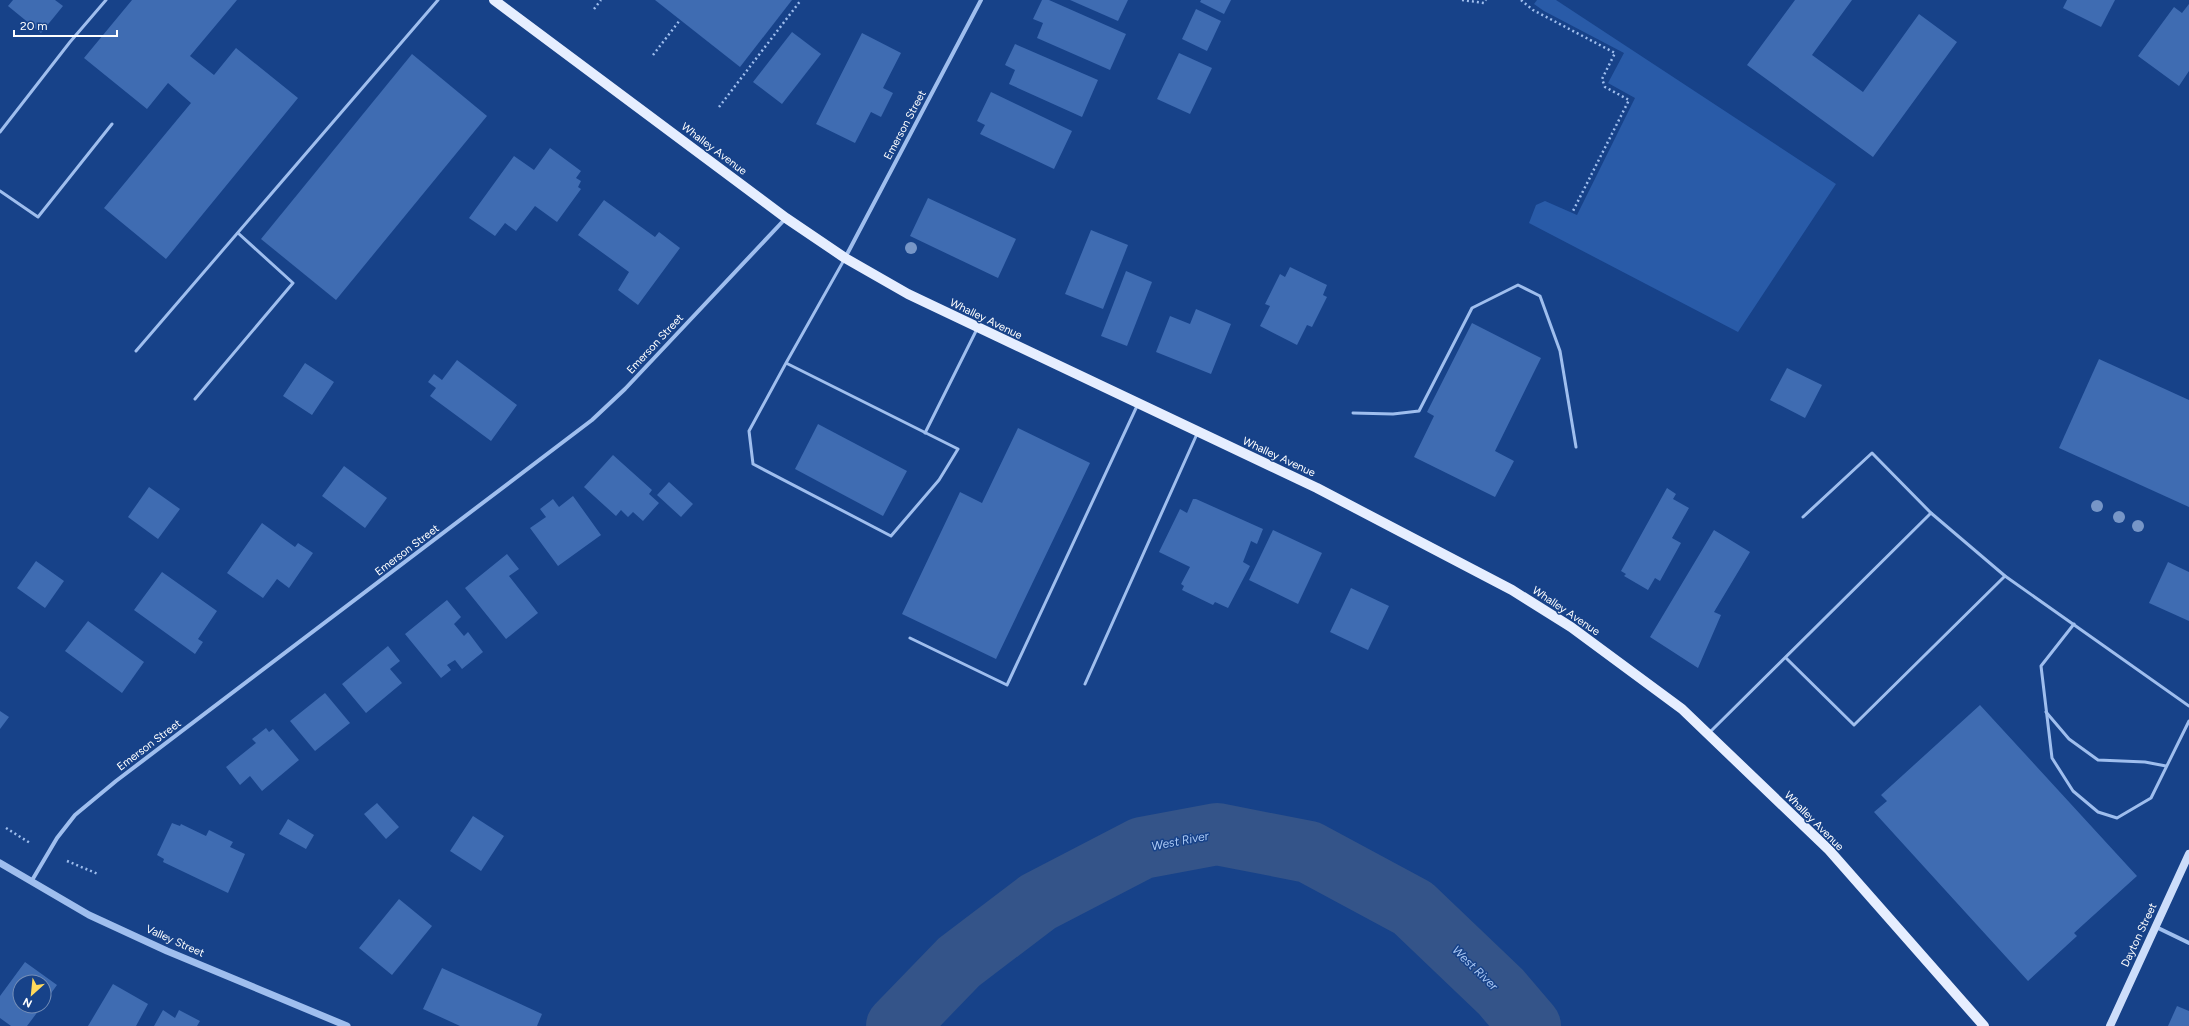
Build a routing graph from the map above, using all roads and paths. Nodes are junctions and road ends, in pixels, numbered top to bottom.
1 (106, 0) edge
2 (438, 0) edge
3 (494, 0) edge
4 (601, 0) edge
5 (801, 0) edge
6 (981, 0) edge
7 (1462, 0) edge
8 (1486, 0) edge
9 (1521, 0) edge
10 (594, 9) dead end
11 (680, 20) dead end
12 (653, 55) dead end
13 (719, 107) dead end
14 (112, 124) dead end
15 (0, 132) edge
16 (0, 191) edge
17 (1573, 211) dead end
18 (786, 218) junction
19 (238, 233) junction
20 (845, 258) junction
21 (978, 328) junction
22 (136, 351) dead end
23 (786, 363) junction
24 (195, 399) dead end
25 (1138, 404) junction
26 (1353, 413) dead end
27 (1198, 432) junction
28 (925, 434) junction
29 (1576, 447) dead end
30 (1931, 512) junction
31 (1803, 517) dead end
32 (2005, 576) junction
33 (2074, 624) junction
34 (910, 638) dead end
35 (1786, 658) junction
36 (1085, 684) dead end
37 (2189, 706) edge
38 (2045, 712) junction
39 (2189, 721) edge
40 (1708, 734) junction
41 (2166, 766) junction
42 (2189, 854) edge
43 (0, 863) edge
44 (31, 882) junction
45 (2155, 927) junction
46 (2189, 943) edge
47 (348, 1026) edge
48 (1984, 1026) edge
49 (2110, 1026) edge

1 - 15 lane
2 - 19 lane
3 - 18 main road, Whalley Avenue
4 - 10 path
5 - 13 path
6 - 20 street, Emerson Street
7 - 8 path
9 - 17 path
11 - 12 path
14 - 16 lane
18 - 20 main road, Whalley Avenue
18 - 44 street, Emerson Street
19 - 22 lane
19 - 24 lane
20 - 21 main road, Whalley Avenue
20 - 23 lane
21 - 25 main road, Whalley Avenue
21 - 28 lane
23 - 28 lane
23 - 28 lane
25 - 27 main road, Whalley Avenue
25 - 34 lane
26 - 29 lane
27 - 36 lane
27 - 40 main road, Whalley Avenue
30 - 31 lane
30 - 32 lane
30 - 35 lane
32 - 33 lane
32 - 35 lane
33 - 37 lane
33 - 38 lane
35 - 40 lane
38 - 41 lane
38 - 41 lane
39 - 41 lane
40 - 48 main road, Whalley Avenue
42 - 45 main road, Dayton Street
43 - 44 street, Valley Street
44 - 47 street, Valley Street
45 - 46 street
45 - 49 main road, Dayton Street

